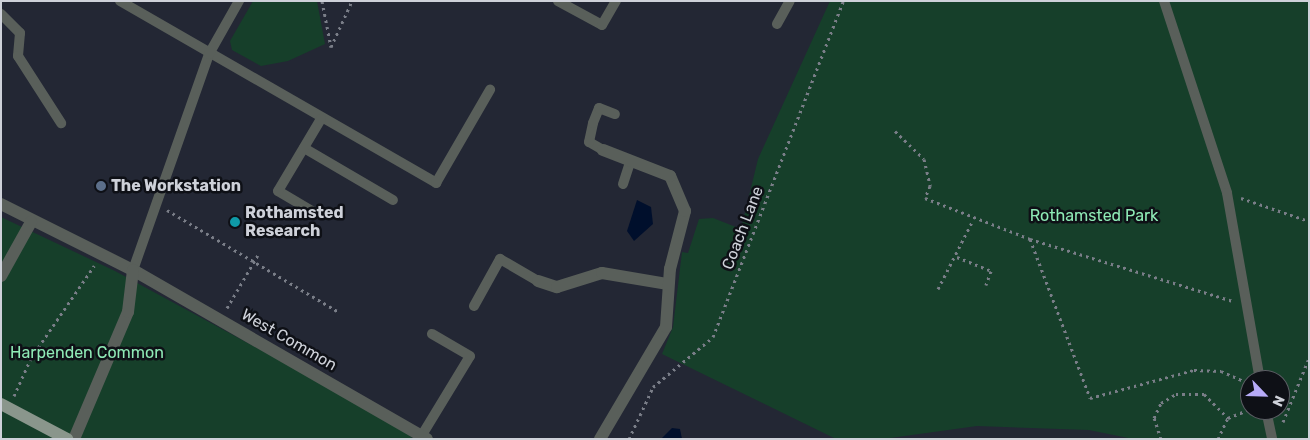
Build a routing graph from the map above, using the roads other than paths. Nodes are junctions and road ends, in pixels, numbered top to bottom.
1 (120, 1) edge
2 (239, 1) edge
3 (558, 1) edge
4 (616, 1) edge
5 (790, 1) edge
6 (1164, 1) edge
7 (1, 14) edge
8 (777, 24) dead end
9 (209, 54) junction
10 (490, 90) dead end
11 (614, 114) dead end
12 (321, 119) junction
13 (61, 124) dead end
14 (304, 148) junction
15 (603, 150) joint
16 (630, 162) junction
17 (623, 184) dead end
18 (393, 200) dead end
19 (1, 204) edge
20 (317, 214) dead end
21 (31, 222) junction
22 (133, 270) junction
23 (1, 276) edge
24 (538, 282) joint
25 (668, 284) junction
26 (474, 306) dead end
27 (432, 334) dead end
28 (1258, 370) edge
29 (1, 404) edge
30 (1268, 420) edge
31 (425, 437) edge
32 (67, 439) edge
33 (74, 439) edge
34 (600, 439) edge
35 (1272, 439) edge

1 - 9 lane
2 - 9 lane
3 - 4 lane
5 - 8 lane
6 - 28 lane
7 - 13 lane
9 - 12 lane
9 - 22 lane
10 - 12 lane
11 - 15 lane
12 - 14 lane
14 - 18 lane
14 - 20 lane
15 - 16 street
16 - 17 lane
16 - 25 street
19 - 21 street, West Common
21 - 22 street, West Common
21 - 23 street
22 - 31 street, West Common
22 - 33 street
24 - 25 street
24 - 26 lane
25 - 34 street
27 - 31 lane
29 - 32 main road
30 - 35 lane

